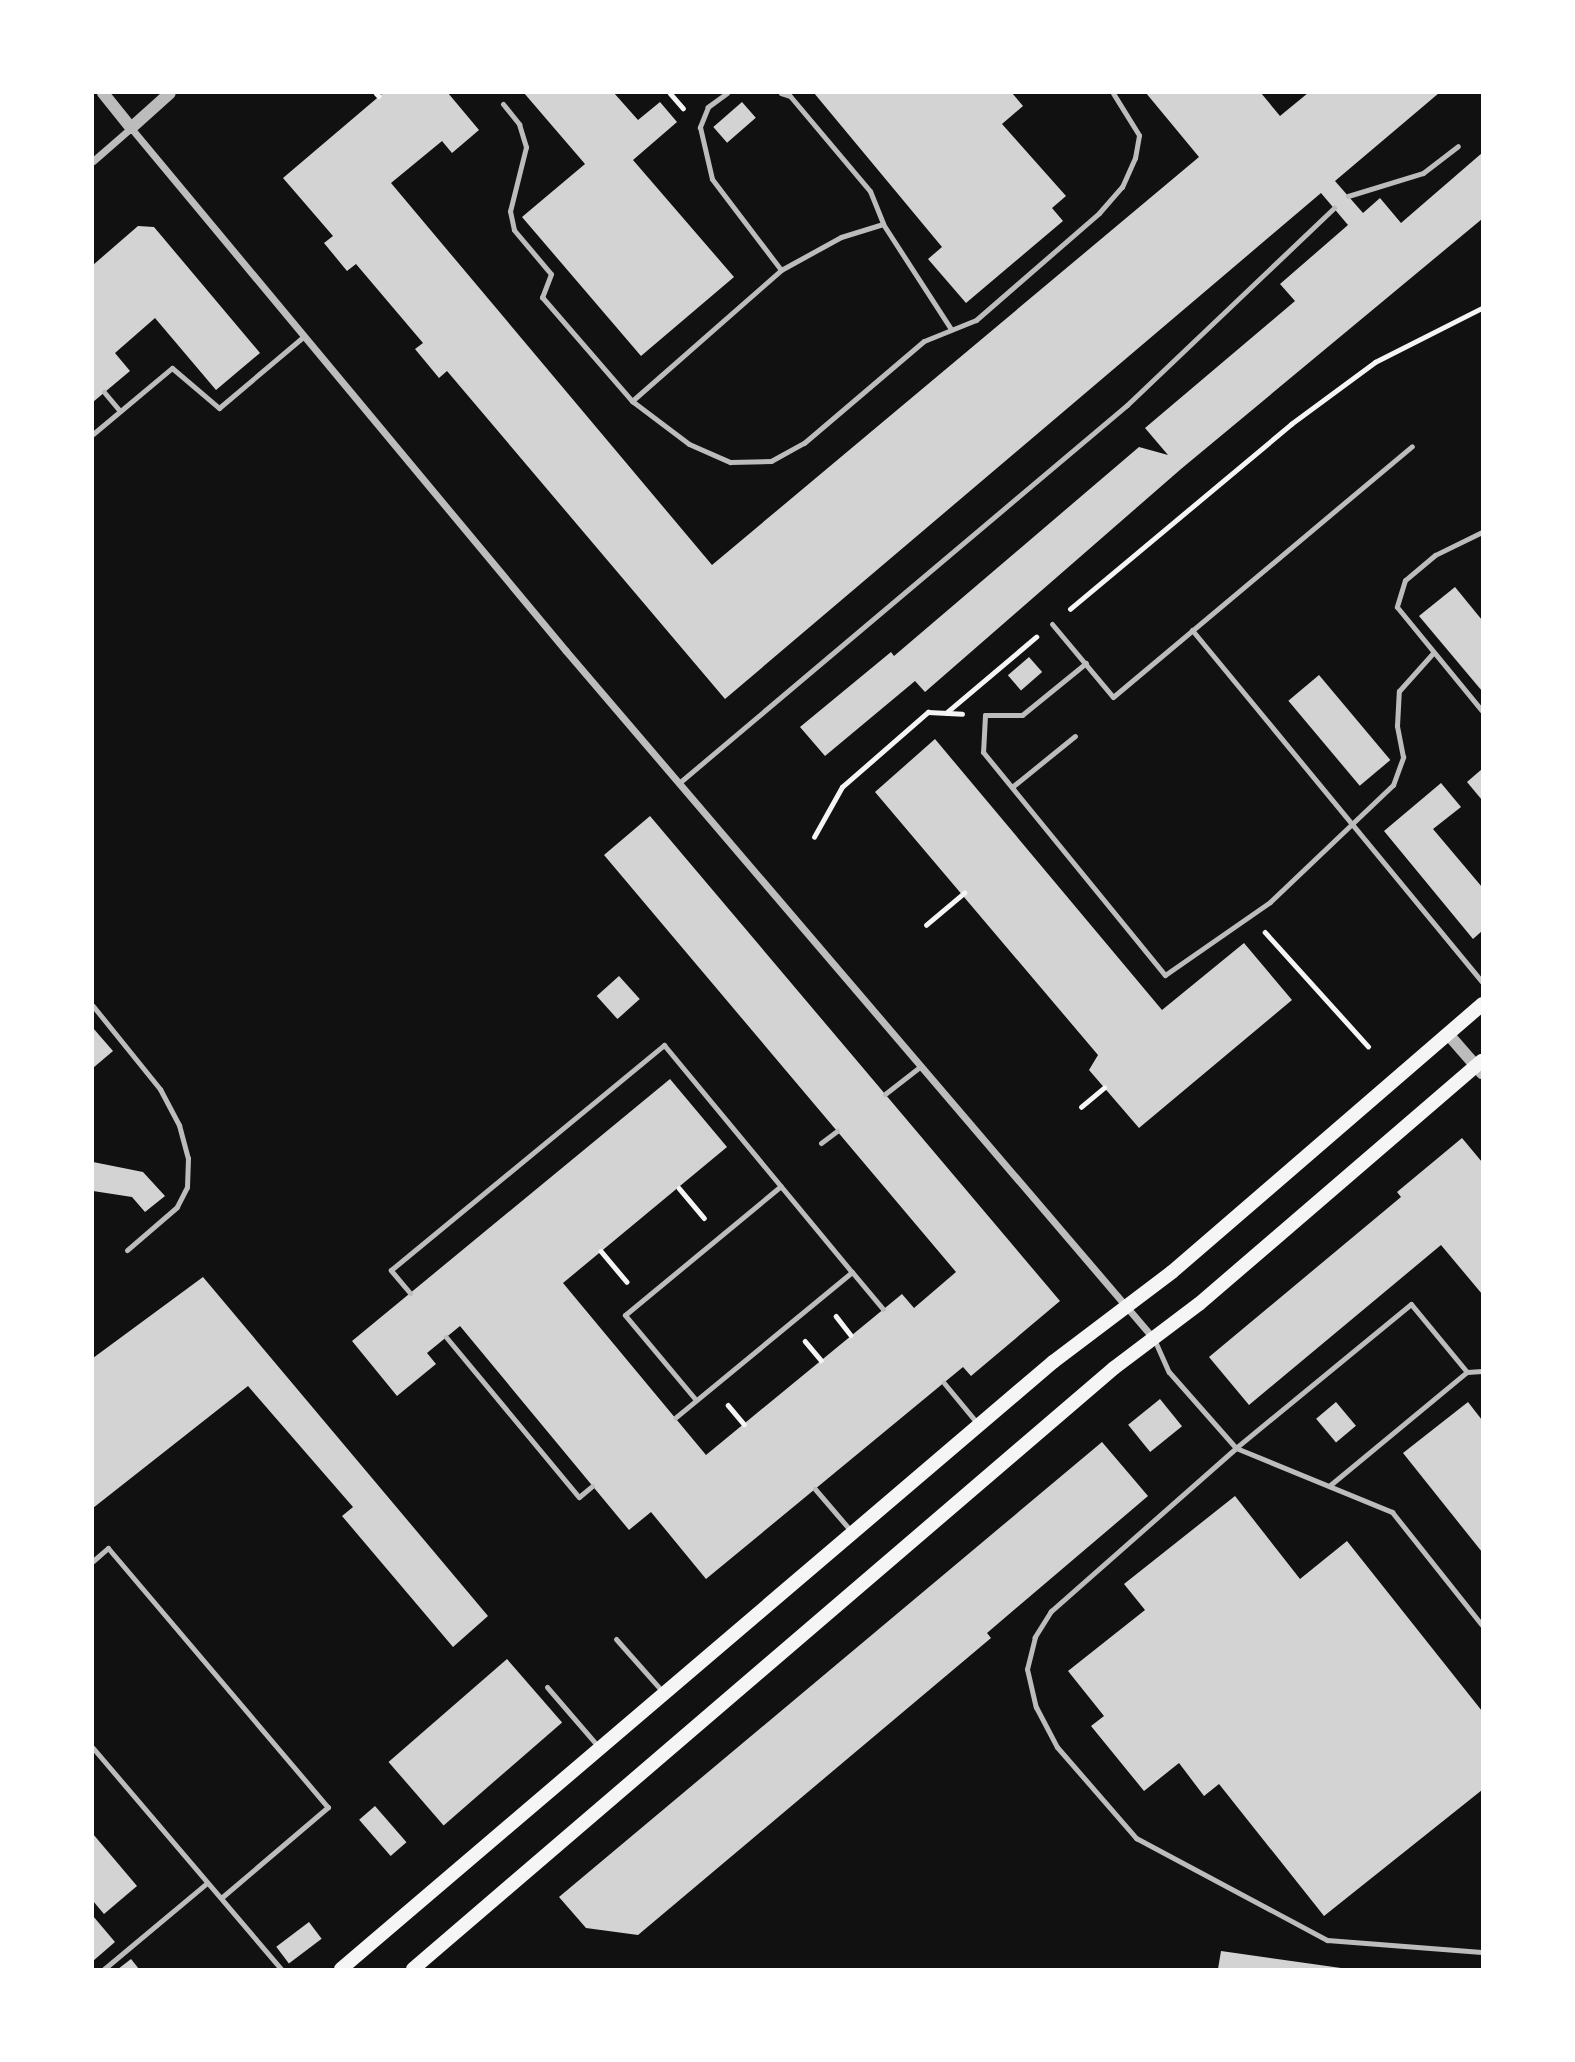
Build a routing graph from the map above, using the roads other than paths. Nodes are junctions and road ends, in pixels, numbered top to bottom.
1 (103, 93) edge
2 (170, 93) edge
3 (727, 93) edge
4 (781, 93) edge
5 (1113, 93) edge
6 (503, 104) dead end
7 (131, 128) junction
8 (1458, 146) dead end
9 (93, 161) edge
10 (1348, 196) dead end
11 (1334, 208) dead end
12 (883, 224) junction
13 (781, 270) junction
14 (951, 329) junction
15 (303, 338) junction
16 (104, 392) dead end
17 (632, 401) junction
18 (120, 411) junction
19 (93, 434) edge
20 (1412, 446) dead end
21 (1482, 533) edge
22 (1052, 624) road end
23 (1192, 630) junction
24 (1433, 653) junction
25 (1086, 663) junction
26 (1482, 711) edge
27 (1075, 736) dead end
28 (679, 783) junction
29 (1012, 788) junction
30 (1352, 826) junction
31 (1482, 982) edge
32 (1482, 1004) edge
33 (93, 1006) edge
34 (1448, 1034) junction
35 (920, 1066) junction
36 (1480, 1067) edge
37 (885, 1094) dead end
38 (836, 1131) dead end
39 (821, 1143) dead end
40 (781, 1186) junction
41 (127, 1250) dead end
42 (852, 1272) junction
43 (410, 1293) dead end
44 (1125, 1306) junction
45 (883, 1309) dead end
46 (446, 1337) dead end
47 (1154, 1339) junction
48 (1482, 1371) edge
49 (1467, 1372) junction
50 (944, 1383) dead end
51 (696, 1400) junction
52 (675, 1418) dead end
53 (979, 1425) junction
54 (1236, 1448) junction
55 (592, 1486) dead end
56 (1329, 1486) junction
57 (815, 1489) dead end
58 (853, 1534) junction
59 (93, 1561) edge
60 (1482, 1625) edge
61 (616, 1639) dead end
62 (547, 1687) dead end
63 (664, 1694) junction
64 (93, 1748) edge
65 (600, 1749) junction
66 (207, 1883) junction
67 (220, 1898) junction
68 (1482, 1952) edge
69 (104, 1969) edge
70 (281, 1969) edge
71 (341, 1969) edge
72 (413, 1969) edge

1 - 7 street
2 - 7 street
3 - 13 lane
4 - 12 lane
5 - 14 lane
6 - 17 lane
7 - 9 street
7 - 15 street
8 - 10 lane
11 - 28 lane
12 - 13 lane
12 - 14 lane
13 - 17 lane
14 - 17 lane
15 - 18 lane
15 - 28 street
16 - 18 lane
18 - 19 lane
20 - 23 lane
21 - 24 lane
22 - 25 lane
23 - 25 lane
23 - 30 lane
24 - 26 lane
24 - 30 lane
25 - 29 lane
27 - 29 lane
28 - 35 street
29 - 30 lane
30 - 31 lane
32 - 34 main road
33 - 41 lane
34 - 36 street
34 - 44 main road
35 - 37 lane
35 - 44 street
36 - 47 main road
38 - 39 lane
40 - 42 lane
40 - 43 lane
40 - 51 lane
42 - 45 lane
42 - 51 lane
44 - 47 street
44 - 53 main road
46 - 55 lane
47 - 54 lane
47 - 72 main road
48 - 49 lane
49 - 54 lane
49 - 56 lane
50 - 53 lane
51 - 52 lane
53 - 58 main road
54 - 56 lane
54 - 68 lane
56 - 60 lane
57 - 58 lane
58 - 63 main road
59 - 67 lane
61 - 63 lane
62 - 65 lane
63 - 65 main road
64 - 66 lane
65 - 71 main road
66 - 67 lane
66 - 69 lane
67 - 70 lane

